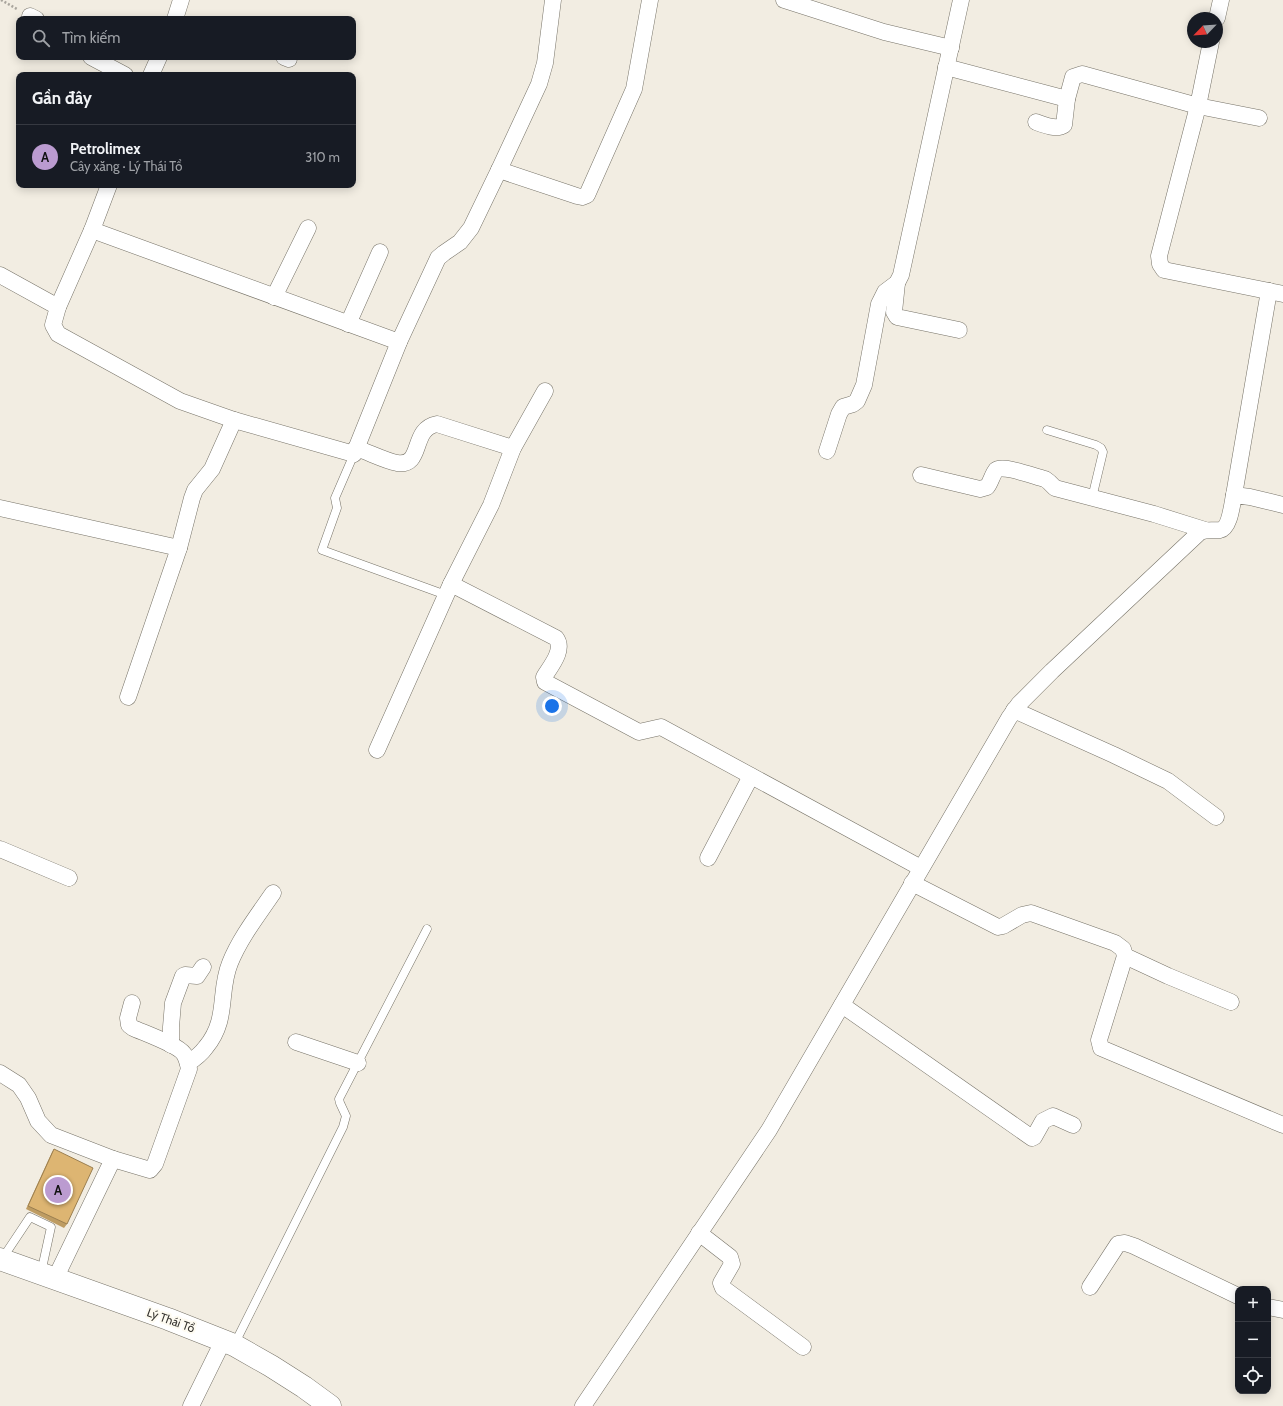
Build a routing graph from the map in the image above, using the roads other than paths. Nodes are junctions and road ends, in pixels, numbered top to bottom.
1 (180, 0) edge
2 (553, 0) edge
3 (650, 0) edge
4 (784, 0) edge
5 (961, 0) edge
6 (1221, 0) edge
7 (1218, 12) edge
8 (179, 16) edge
9 (950, 48) junction
10 (1211, 48) edge
11 (97, 60) edge
12 (158, 60) edge
13 (946, 67) junction
14 (119, 72) edge
15 (153, 72) edge
16 (1067, 99) junction
17 (1198, 106) junction
18 (1259, 118) dead end
19 (1036, 122) dead end
20 (499, 170) junction
21 (108, 188) edge
22 (308, 228) dead end
23 (92, 230) junction
24 (380, 252) dead end
25 (0, 276) edge
26 (897, 283) junction
27 (1276, 292) edge
28 (274, 297) junction
29 (58, 307) junction
30 (348, 324) junction
31 (958, 330) dead end
32 (399, 342) junction
33 (545, 391) dead end
34 (234, 420) junction
35 (1047, 430) dead end
36 (513, 448) junction
37 (355, 451) junction
38 (827, 451) dead end
39 (920, 475) dead end
40 (1234, 495) junction
41 (1092, 498) junction
42 (1283, 505) edge
43 (0, 508) edge
44 (1205, 530) junction
45 (179, 548) junction
46 (448, 590) junction
47 (128, 697) dead end
48 (1014, 710) junction
49 (377, 750) dead end
50 (751, 776) junction
51 (1216, 817) dead end
52 (0, 849) edge
53 (708, 858) dead end
54 (921, 868) junction
55 (69, 878) dead end
56 (912, 883) junction
57 (273, 893) dead end
58 (427, 929) dead end
59 (1125, 956) junction
60 (203, 967) dead end
61 (1231, 1002) dead end
62 (132, 1003) dead end
63 (842, 1005) junction
64 (296, 1042) dead end
65 (171, 1045) junction
66 (188, 1063) junction
67 (358, 1064) junction
68 (0, 1073) edge
69 (1073, 1125) dead end
70 (1283, 1125) edge
71 (113, 1159) junction
72 (699, 1233) junction
73 (1, 1259) edge
74 (48, 1276) junction
75 (1090, 1287) dead end
76 (1235, 1295) edge
77 (1271, 1308) edge
78 (1283, 1310) edge
79 (228, 1343) junction
80 (803, 1347) dead end
81 (191, 1406) edge
82 (330, 1406) edge
83 (583, 1406) edge

1 - 8 street
2 - 20 street
3 - 20 street
4 - 9 street
5 - 9 street
6 - 7 street
9 - 13 street
10 - 17 street
11 - 14 street
12 - 15 street
13 - 16 street
13 - 26 street
16 - 17 street
16 - 19 street
17 - 18 street
17 - 27 street
20 - 32 street
21 - 23 street
22 - 28 street
23 - 28 street
23 - 29 street
24 - 30 street
25 - 29 street
26 - 31 street
26 - 38 street
27 - 40 street
28 - 30 street
29 - 34 street
30 - 32 street
32 - 37 street
33 - 36 street
34 - 37 street
34 - 45 street
35 - 41 lane
36 - 37 street
36 - 46 street
37 - 46 lane
39 - 41 street
40 - 42 street
40 - 44 street
41 - 44 street
43 - 45 street
44 - 48 street
45 - 47 street
46 - 49 street
46 - 50 street
48 - 51 street
48 - 54 street
50 - 53 street
50 - 54 street
52 - 55 street
54 - 56 street
56 - 59 street
56 - 63 street
57 - 66 street
58 - 67 lane
59 - 61 street
59 - 70 street
60 - 65 street
62 - 65 street
63 - 69 street
63 - 72 street
64 - 67 street
65 - 66 street
66 - 71 street
67 - 79 lane
68 - 71 street
71 - 74 street
72 - 80 street
72 - 83 street
73 - 74 main road, Lý Thái Tổ
73 - 74 lane
74 - 79 main road, Lý Thái Tổ
75 - 76 street
77 - 78 street
79 - 81 street
79 - 82 main road, Lý Thái Tổ

